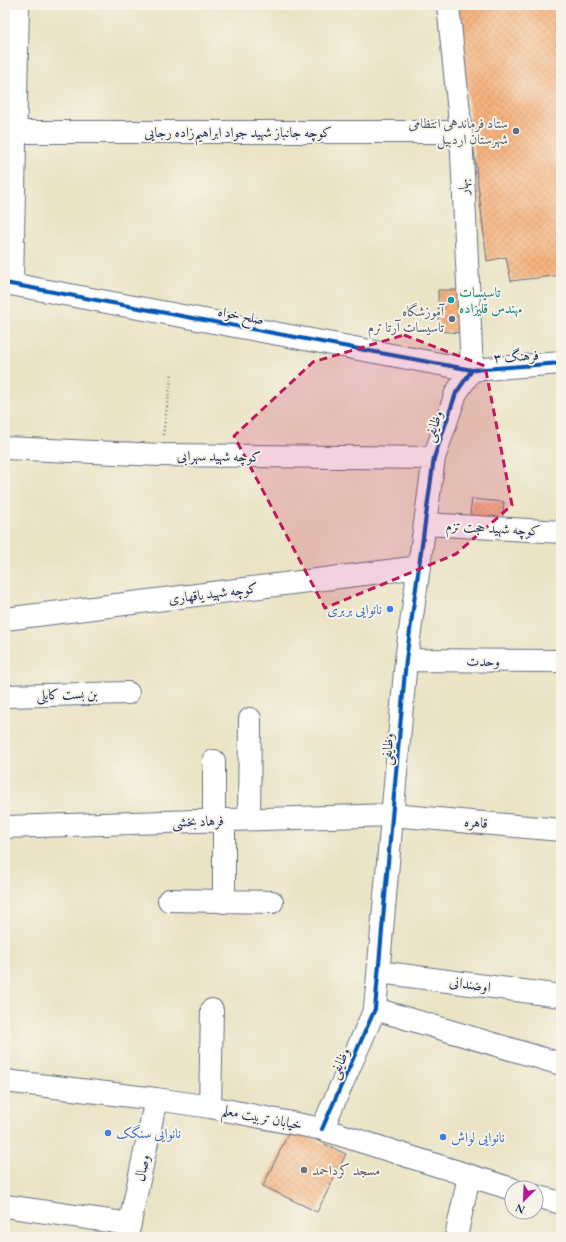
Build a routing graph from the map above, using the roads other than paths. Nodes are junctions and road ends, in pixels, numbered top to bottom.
1 (18, 5) edge
2 (448, 5) edge
3 (15, 132) junction
4 (461, 132) junction
5 (9, 283) edge
6 (561, 363) edge
7 (472, 370) junction
8 (5, 448) edge
9 (434, 458) junction
10 (425, 524) junction
11 (561, 532) edge
12 (420, 567) junction
13 (5, 619) edge
14 (406, 660) junction
15 (561, 661) edge
16 (128, 693) dead end
17 (5, 696) edge
18 (250, 719) dead end
19 (214, 761) dead end
20 (392, 815) junction
21 (249, 819) junction
22 (219, 820) junction
23 (5, 827) edge
24 (561, 830) edge
25 (169, 900) dead end
26 (224, 902) junction
27 (272, 902) dead end
28 (379, 972) junction
29 (561, 996) edge
30 (375, 1009) junction
31 (212, 1010) dead end
32 (561, 1064) edge
33 (5, 1081) edge
34 (156, 1099) junction
35 (210, 1107) junction
36 (322, 1129) junction
37 (470, 1176) junction
38 (504, 1186) edge
39 (544, 1198) edge
40 (561, 1203) edge
41 (5, 1206) edge
42 (128, 1231) edge
43 (456, 1237) edge

1 - 3 street
2 - 4 street, بهار
3 - 4 street, کوچه جانباز شهید جواد ابراهیم‌زاده رجایی
3 - 5 street
4 - 7 street, بهار
5 - 7 street, صلح خواه
6 - 7 street, فرهنگ ۳
7 - 9 street, وظایفی
8 - 9 street, کوچه شهید سهرابی
9 - 10 street, وظایفی
10 - 11 street, کوچه شهید حجت تزم
10 - 12 street, وظایفی
12 - 13 street, کوچه شهید یاقهاری
12 - 14 street, وظایفی
14 - 15 street, وحدت
14 - 20 street, وظایفی
16 - 17 street, بن بست کابلی
18 - 21 street
19 - 22 street
20 - 21 street, فرهاد بخشی
20 - 24 street, قاهره
20 - 28 street, وظایفی
21 - 22 street, فرهاد بخشی
22 - 23 street, فرهاد بخشی
22 - 26 street
25 - 26 street
26 - 27 street
28 - 29 street, اوضندانی
28 - 30 street, وظایفی
30 - 32 street
30 - 36 street, وظایفی
31 - 35 street
33 - 34 street, خیابان تربیت معلم
34 - 35 street, خیابان تربیت معلم
34 - 42 street, وصال
35 - 36 street, خیابان تربیت معلم
36 - 37 street, خیابان تربیت معلم
37 - 38 street, خیابان تربیت معلم
37 - 43 street
39 - 40 street
41 - 42 street

